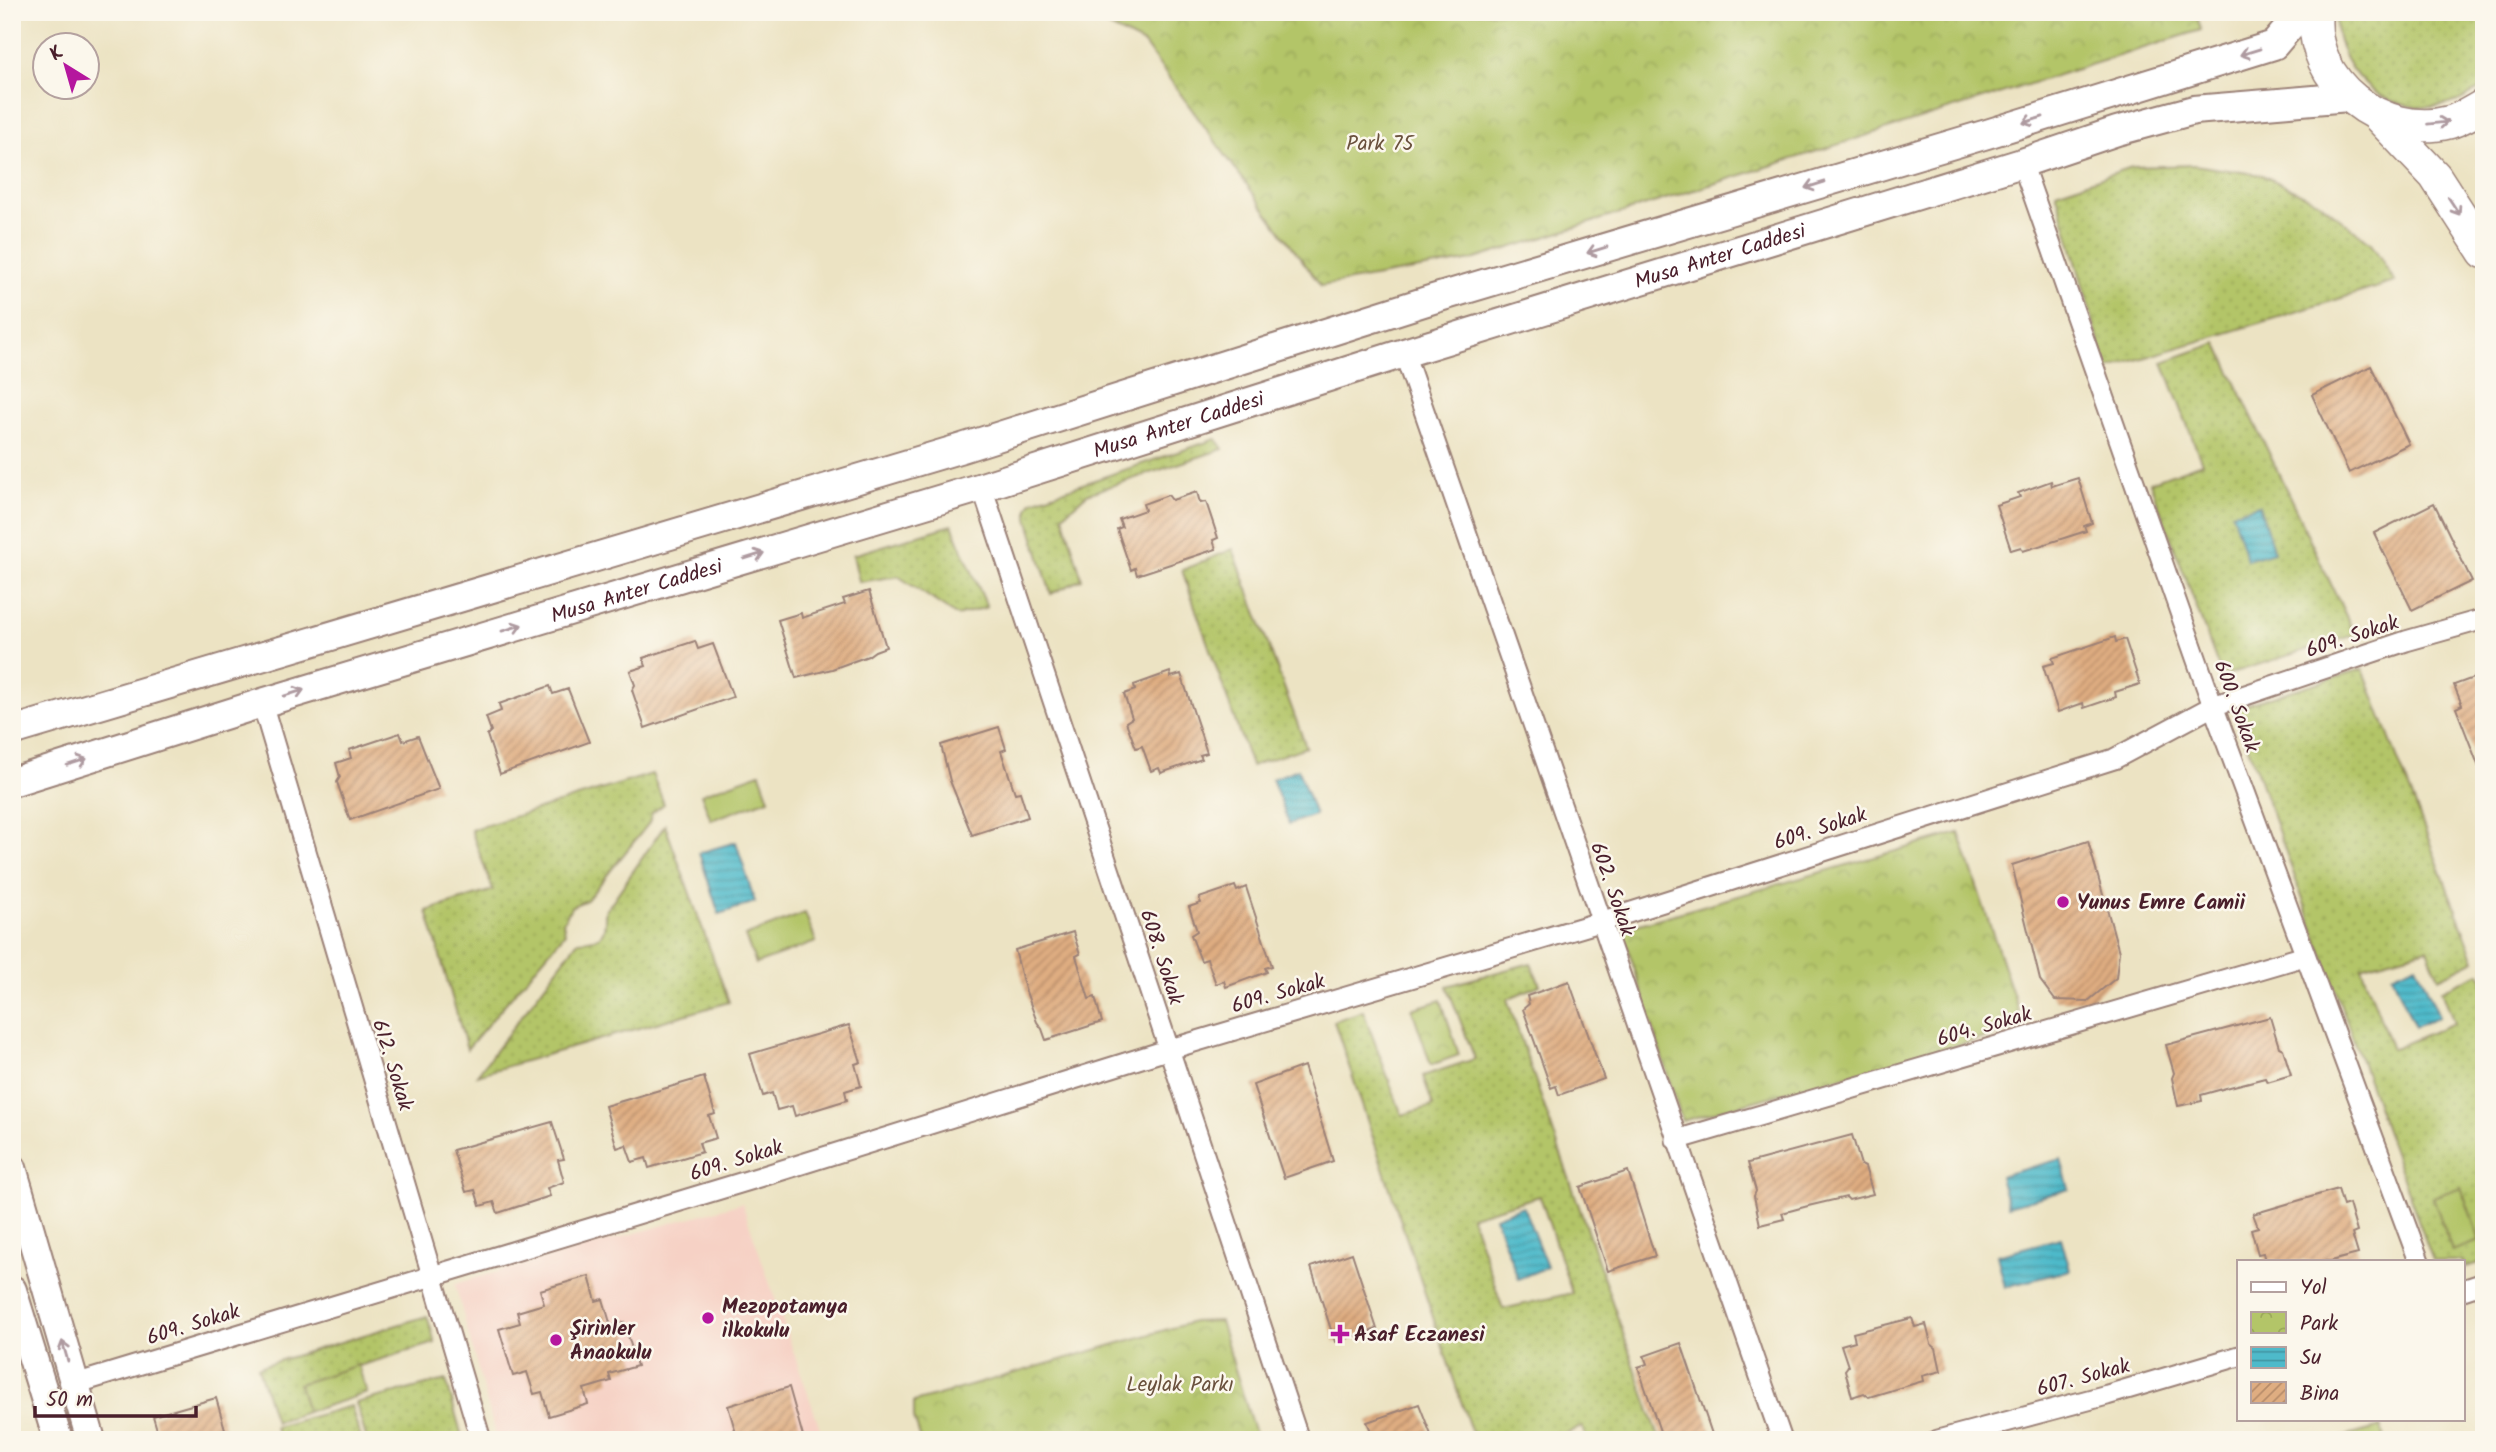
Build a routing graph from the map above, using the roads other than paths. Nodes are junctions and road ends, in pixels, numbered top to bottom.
1 (2302, 12) edge
2 (2316, 12) edge
3 (2349, 97) junction
4 (2484, 105) edge
5 (2379, 117) junction
6 (2022, 163) junction
7 (2484, 253) edge
8 (1404, 353) junction
9 (982, 487) junction
10 (2484, 619) edge
11 (262, 703) junction
12 (2213, 706) junction
13 (12, 732) edge
14 (12, 782) edge
15 (1600, 922) junction
16 (2305, 956) junction
17 (1167, 1050) junction
18 (1676, 1140) junction
19 (12, 1168) edge
20 (2419, 1260) edge
21 (432, 1275) junction
22 (2484, 1283) edge
23 (12, 1290) edge
24 (2464, 1290) edge
25 (2237, 1357) edge
26 (75, 1384) junction
27 (58, 1440) edge
28 (91, 1440) edge
29 (481, 1440) edge
30 (1298, 1440) edge
31 (1782, 1440) edge
32 (1938, 1440) edge

1 -> 13 main road, Musa Anter Caddesi
2 - 3 main road
3 - 5 main road
3 - 6 main road, Musa Anter Caddesi
5 -> 4 main road
5 -> 7 main road
6 - 8 main road, Musa Anter Caddesi
6 - 12 street, 600. Sokak
8 - 9 main road, Musa Anter Caddesi
8 - 15 street, 602. Sokak
11 -> 9 main road, Musa Anter Caddesi
9 - 17 street, 608. Sokak
10 - 12 street, 609. Sokak
14 -> 11 main road, Musa Anter Caddesi
11 - 21 street, 612. Sokak
12 - 15 street, 609. Sokak
12 - 16 street, 600. Sokak
15 - 17 street, 609. Sokak
15 - 18 street, 602. Sokak
16 - 18 street, 604. Sokak
16 - 20 street, 600. Sokak
17 - 21 street, 609. Sokak
17 - 30 street, 608. Sokak
18 - 31 street, 602. Sokak
26 -> 19 main road
21 - 26 street, 609. Sokak
21 - 29 street, 612. Sokak
22 - 24 street
23 - 27 main road
25 - 32 street, 607. Sokak
26 - 28 main road

